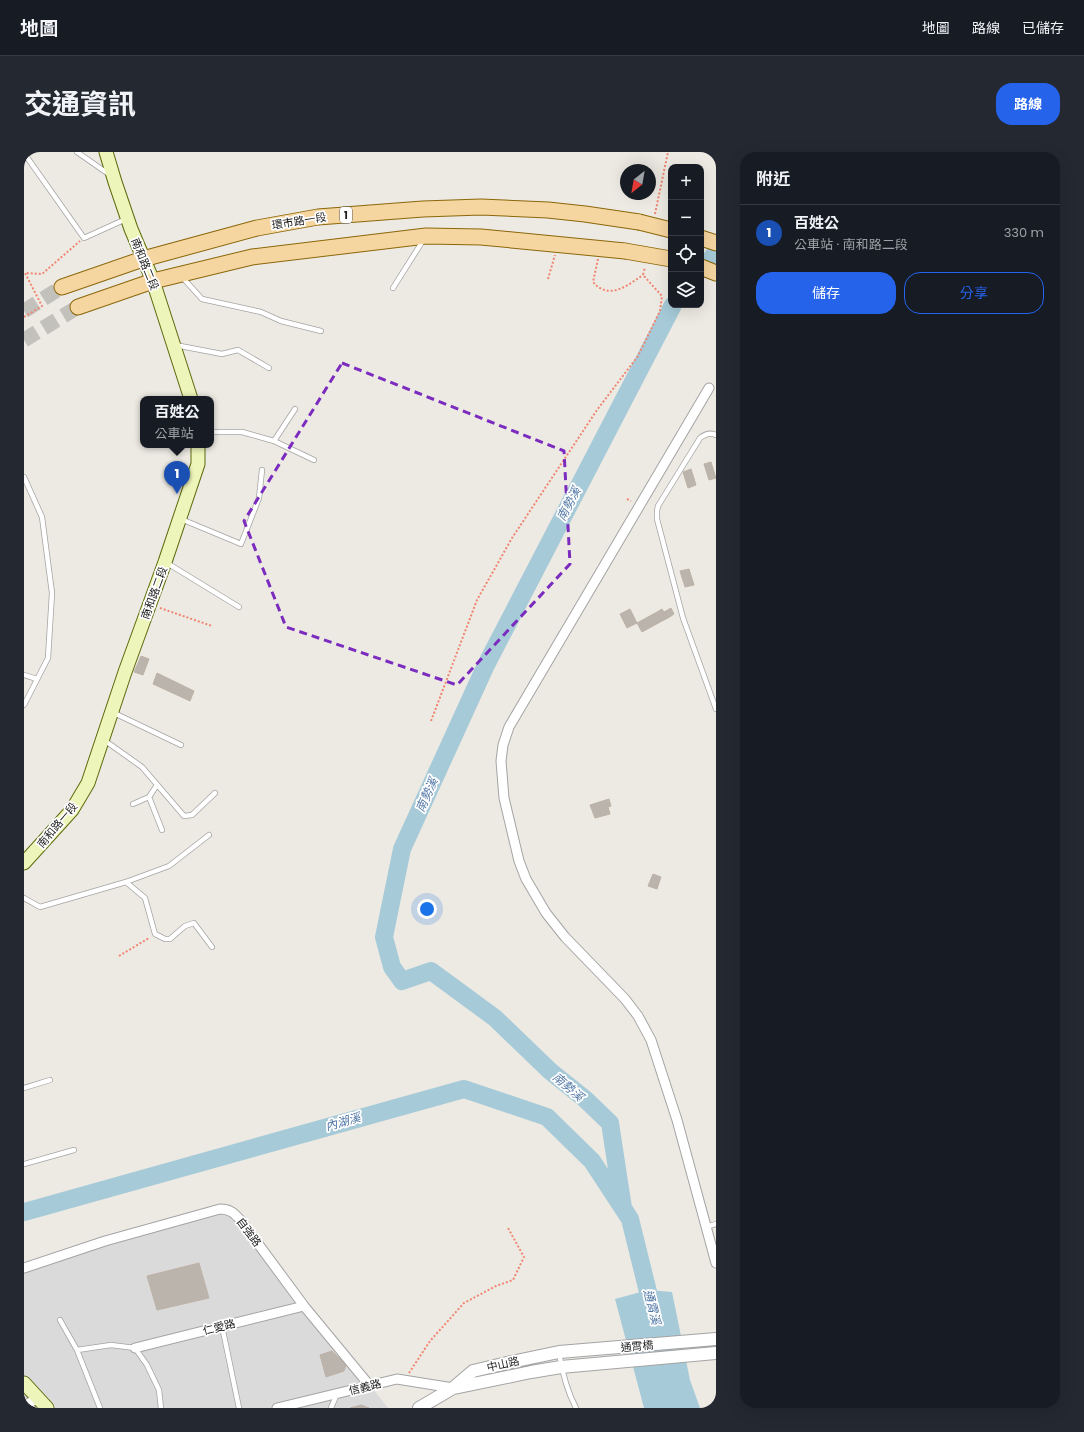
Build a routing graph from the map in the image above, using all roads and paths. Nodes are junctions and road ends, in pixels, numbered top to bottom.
1 (77, 152) edge
2 (106, 152) edge
3 (668, 152) edge
4 (24, 153) edge
5 (113, 177) junction
6 (655, 214) dead end
7 (127, 218) junction
8 (668, 229) edge
9 (426, 236) junction
10 (84, 238) junction
11 (704, 239) edge
12 (716, 243) edge
13 (558, 244) junction
14 (600, 249) junction
15 (668, 258) edge
16 (143, 259) junction
17 (646, 260) dead end
18 (704, 269) edge
19 (716, 272) edge
20 (180, 274) junction
21 (643, 275) junction
22 (548, 278) dead end
23 (153, 281) junction
24 (62, 287) tunnel mouth
25 (392, 288) dead end
26 (78, 307) tunnel mouth
27 (24, 317) edge
28 (321, 331) dead end
29 (173, 345) junction
30 (269, 368) dead end
31 (709, 388) dead end
32 (190, 396) edge
33 (295, 408) dead end
34 (214, 432) edge
35 (716, 435) edge
36 (274, 441) junction
37 (198, 448) edge
38 (314, 460) dead end
39 (262, 470) dead end
40 (24, 477) edge
41 (180, 519) junction
42 (165, 562) junction
43 (150, 604) junction
44 (239, 607) dead end
45 (212, 626) dead end
46 (24, 675) edge
47 (37, 679) junction
48 (24, 706) edge
49 (716, 709) edge
50 (112, 712) junction
51 (431, 721) dead end
52 (103, 739) junction
53 (181, 745) dead end
54 (157, 785) junction
55 (215, 793) dead end
56 (149, 797) junction
57 (133, 804) dead end
58 (162, 830) dead end
59 (209, 835) dead end
60 (24, 863) edge
61 (126, 882) junction
62 (24, 898) edge
63 (156, 934) junction
64 (212, 947) dead end
65 (119, 956) dead end
66 (50, 1080) dead end
67 (24, 1088) edge
68 (74, 1150) dead end
69 (24, 1164) edge
70 (716, 1224) edge
71 (508, 1228) dead end
72 (706, 1228) junction
73 (716, 1263) edge
74 (24, 1268) edge
75 (304, 1306) junction
76 (60, 1320) dead end
77 (222, 1326) junction
78 (716, 1339) edge
79 (135, 1348) junction
80 (77, 1350) junction
81 (559, 1352) junction
82 (716, 1353) edge
83 (561, 1367) junction
84 (404, 1380) junction
85 (24, 1383) edge
86 (370, 1386) junction
87 (453, 1388) junction
88 (336, 1394) junction
89 (38, 1398) junction
90 (24, 1406) edge
91 (47, 1408) edge
92 (100, 1408) edge
93 (161, 1408) edge
94 (239, 1408) edge
95 (278, 1408) edge
96 (331, 1408) edge
97 (419, 1408) edge
98 (576, 1408) edge

1 - 5 lane
2 - 5 main road, 南和路二段
3 - 6 path
4 - 10 lane
5 - 7 main road, 南和路二段
7 - 10 lane
7 - 16 main road, 南和路二段
8 - 16 main road, 環市路一段 / 1, bridge
9 - 13 main road
9 - 20 main road
9 - 25 lane
10 - 27 path
11 - 12 main road
13 - 14 main road
13 - 22 path
14 - 15 main road, bridge
14 - 21 path
16 - 23 main road, 南和路二段
16 - 24 main road, 環市路一段 / 1
17 - 21 path
18 - 19 main road
20 - 23 main road
20 - 28 lane
21 - 51 path
23 - 26 main road
23 - 29 main road, 南和路二段
29 - 30 lane
29 - 32 main road, 南和路二段
31 - 72 street
33 - 36 lane
34 - 36 lane
35 - 49 lane
36 - 38 lane
37 - 41 main road, 南和路二段
39 - 41 lane
40 - 47 lane
41 - 42 main road, 南和路二段
42 - 43 main road, 南和路二段
42 - 44 lane
43 - 45 path
43 - 50 main road, 南和路二段
46 - 47 lane
47 - 48 lane
50 - 52 main road, 南和路二段
50 - 53 lane
52 - 54 lane
52 - 60 main road, 南和路一段
54 - 55 lane
54 - 56 lane
56 - 57 lane
56 - 58 lane
59 - 61 lane
61 - 62 lane
61 - 63 lane
63 - 64 lane
63 - 65 path
66 - 67 lane
68 - 69 lane
70 - 72 lane
71 - 84 path
72 - 73 street
74 - 75 street, 自強路
75 - 77 street, 仁愛路
75 - 86 street, 自強路
76 - 80 lane
77 - 79 street, 仁愛路
77 - 94 lane
78 - 81 street, 通霄橋
79 - 80 lane
79 - 93 lane
80 - 92 lane
81 - 83 lane
81 - 87 street, 中山路
82 - 83 street, 通霄橋
83 - 87 street, 中山路
83 - 98 lane
84 - 86 street, 信義路
84 - 87 street, 信義路
85 - 89 main road
86 - 88 street, 信義路
87 - 97 street, 中山路
88 - 95 street, 信義路
88 - 96 lane
89 - 90 street
89 - 91 main road

